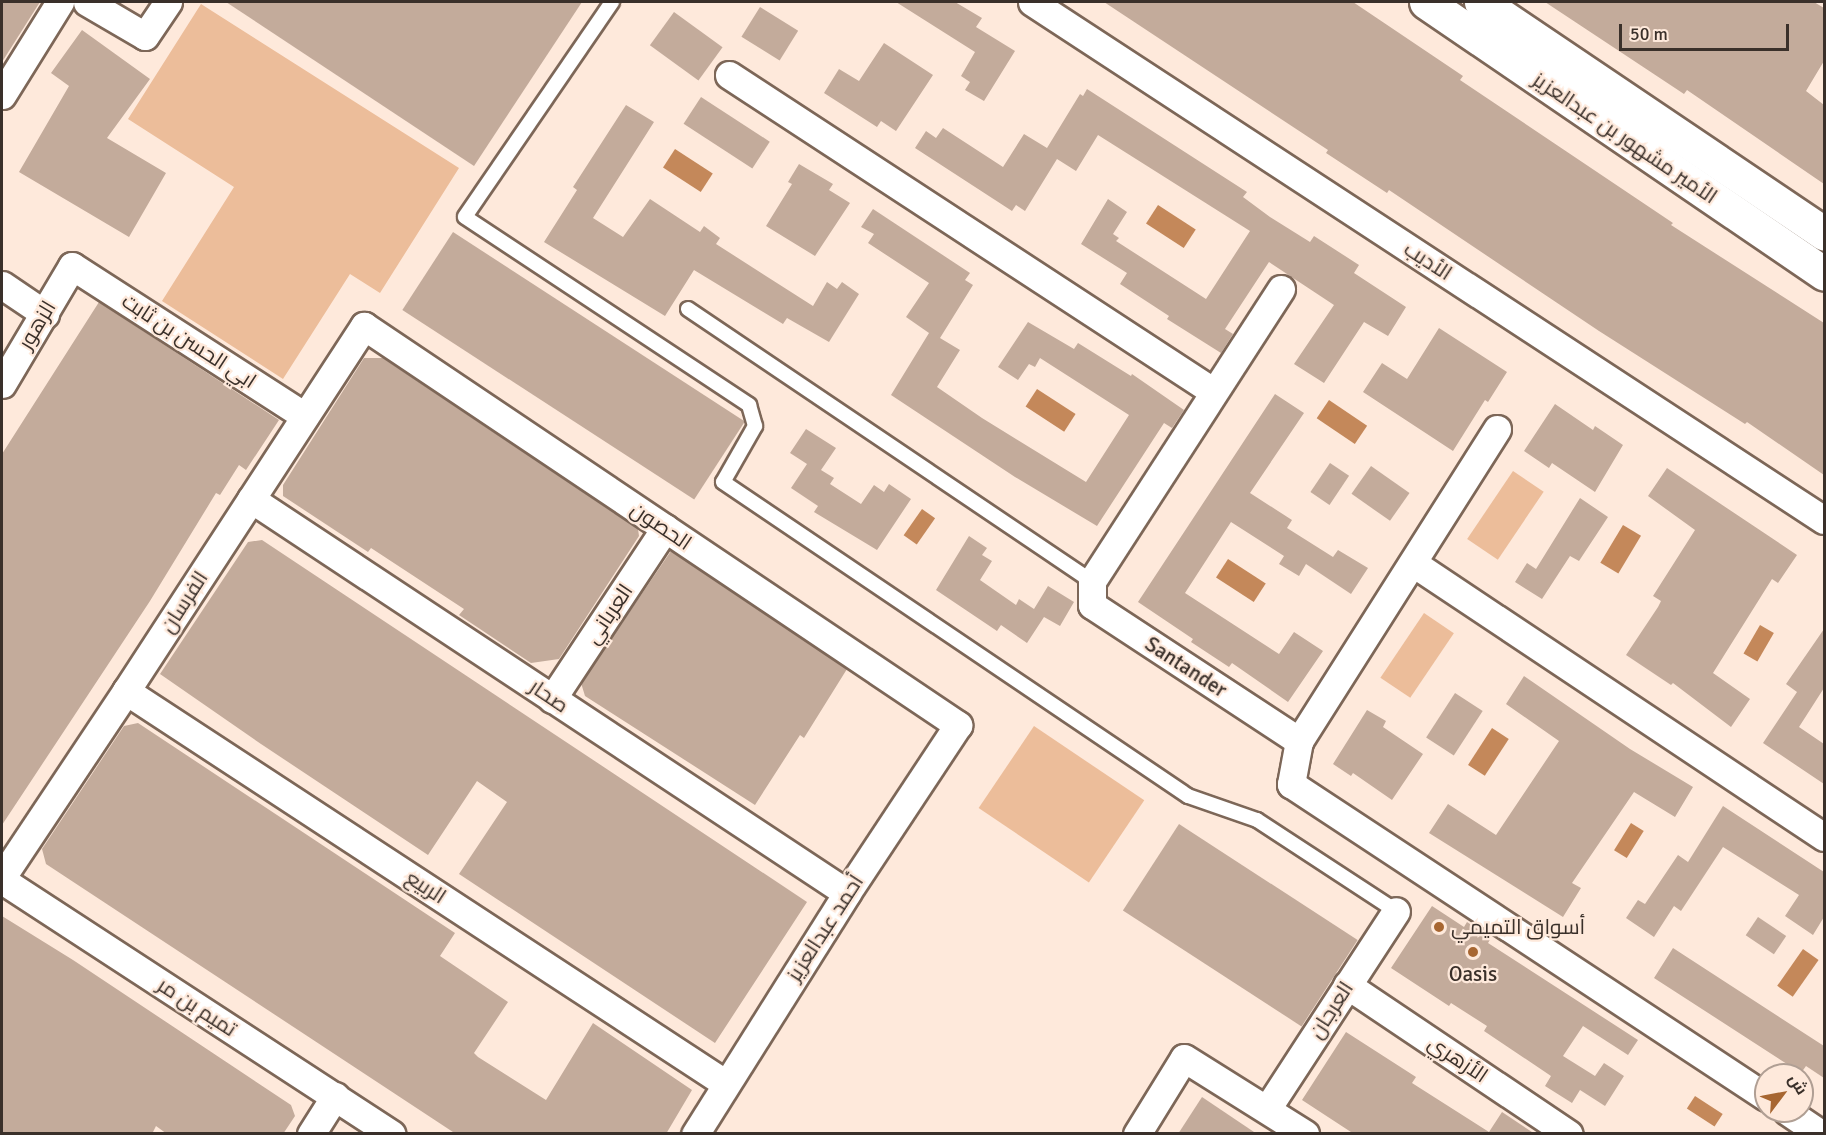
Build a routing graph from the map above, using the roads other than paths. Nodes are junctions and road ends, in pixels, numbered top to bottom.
1 (60, 2) edge
2 (87, 2) edge
3 (168, 2) edge
4 (612, 2) edge
5 (1032, 2) edge
6 (1429, 2) edge
7 (1481, 2) edge
8 (729, 75) dead end
9 (2, 95) edge
10 (1824, 233) edge
11 (72, 266) joint
12 (1824, 274) edge
13 (2, 285) edge
14 (1281, 289) dead end
15 (688, 309) dead end
16 (45, 314) junction
17 (364, 326) joint
18 (2, 384) edge
19 (1214, 392) junction
20 (305, 416) junction
21 (1497, 429) dead end
22 (251, 499) junction
23 (1824, 520) edge
24 (665, 528) junction
25 (1413, 563) junction
26 (1092, 581) junction
27 (126, 691) junction
28 (552, 699) junction
29 (958, 725) joint
30 (1299, 741) junction
31 (1824, 837) edge
32 (2, 879) edge
33 (847, 893) junction
34 (1396, 911) joint
35 (1347, 985) junction
36 (726, 1084) junction
37 (1754, 1089) edge
38 (334, 1096) junction
39 (1267, 1108) junction
40 (1805, 1123) edge
41 (311, 1134) edge
42 (391, 1134) edge
43 (695, 1134) edge
44 (1137, 1134) edge
45 (1305, 1134) edge
46 (1569, 1134) edge
47 (1821, 1134) edge

1 - 9 street
2 - 3 street
4 - 34 lane
5 - 23 street, الأديب
6 - 12 street, الأمير مشهور بن عبدالعزيز
7 - 10 street, الأمير مشهور بن عبدالعزيز
8 - 19 street
11 - 16 street, الزهور
11 - 20 street, ابي الحسن بن ثابت
13 - 16 street
14 - 19 street
15 - 26 lane
16 - 18 street, الزهور
17 - 20 street, الفرسان
17 - 24 street, الحصون
19 - 26 street
20 - 22 street, الفرسان
21 - 25 street
22 - 27 street, الفرسان
22 - 28 street, صحار
24 - 28 street, العرباني
24 - 29 street, الحصون
25 - 30 street
25 - 31 street
26 - 30 street, Santander
27 - 32 street, الفرسان
27 - 36 street, الربيع
28 - 33 street, صحار
29 - 33 street, أحمد عبدالعزيز
30 - 37 street
32 - 38 street, تميم بن مر
33 - 36 street, أحمد عبدالعزيز
34 - 35 street, العرجان
35 - 39 street, العرجان
35 - 46 street, الأزهري
36 - 43 street, أحمد عبدالعزيز
38 - 41 street
38 - 42 street, تميم بن مر
39 - 44 street
39 - 45 street
40 - 47 street

